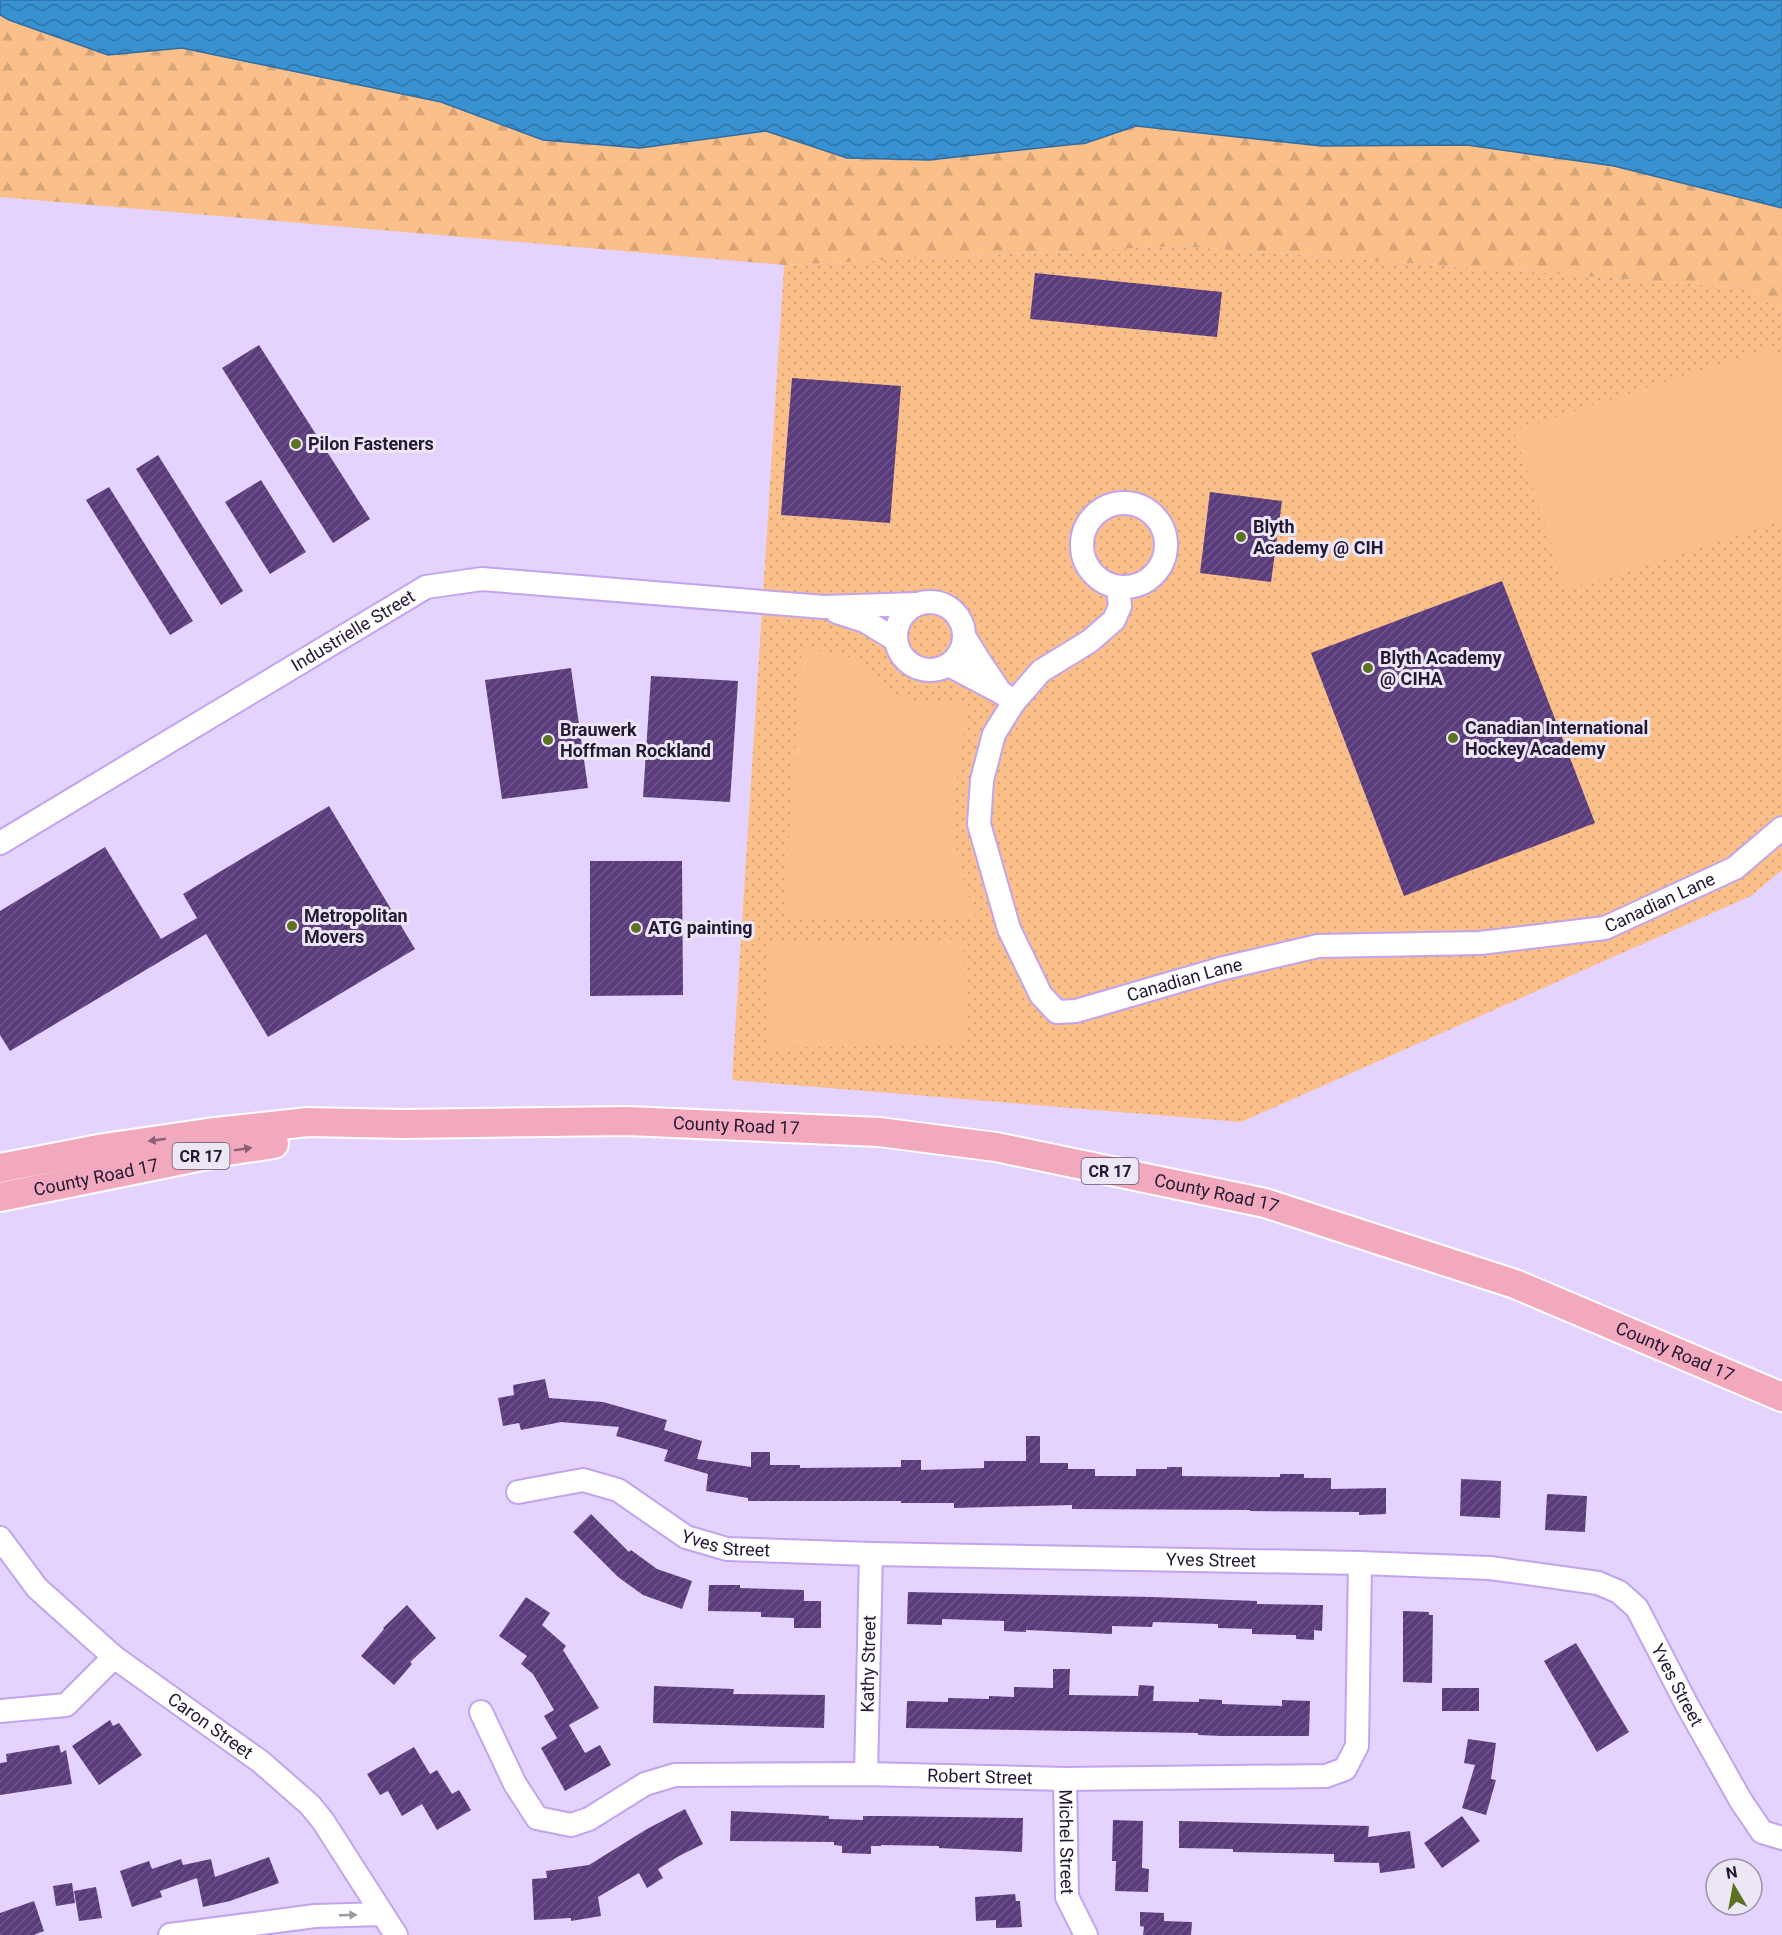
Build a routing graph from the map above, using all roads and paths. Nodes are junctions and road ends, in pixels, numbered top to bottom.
1 (1118, 587) dead end
2 (917, 604) junction
3 (824, 607) junction
4 (964, 636) junction
5 (896, 640) junction
6 (949, 664) junction
7 (1008, 698) junction
8 (1782, 828) edge
9 (0, 843) edge
10 (403, 1124) junction
11 (0, 1168) edge
12 (0, 1197) edge
13 (1782, 1397) edge
14 (518, 1492) dead end
15 (0, 1538) edge
16 (871, 1554) junction
17 (1360, 1563) junction
18 (114, 1657) junction
19 (0, 1711) edge
20 (481, 1712) dead end
21 (866, 1774) junction
22 (1065, 1779) junction
23 (1782, 1838) edge
24 (382, 1914) junction
25 (170, 1935) edge
26 (396, 1935) edge
27 (1086, 1935) edge

1 - 7 street, Canadian Lane
2 - 3 street, Industrielle Street
2 - 4 street, Industrielle Street
2 - 5 street
3 - 5 street, Industrielle Street
3 - 9 street, Industrielle Street
4 - 6 street
4 - 7 street, Industrielle Street
5 - 6 street, Industrielle Street
6 - 7 street
7 - 8 street, Canadian Lane
10 -> 11 main road, County Road 17 / CR 17
12 -> 10 main road, County Road 17 / CR 17
10 - 13 main road, County Road 17 / CR 17
14 - 16 street, Yves Street
15 - 18 street, Caron Street
16 - 17 street, Yves Street
16 - 21 street, Kathy Street
17 - 22 street, Robert Street
17 - 23 street, Yves Street
18 - 19 street
18 - 24 street, Caron Street
20 - 21 street, Robert Street
21 - 22 street, Robert Street
22 - 27 street, Michel Street
25 -> 24 street
24 - 26 street, Caron Street

